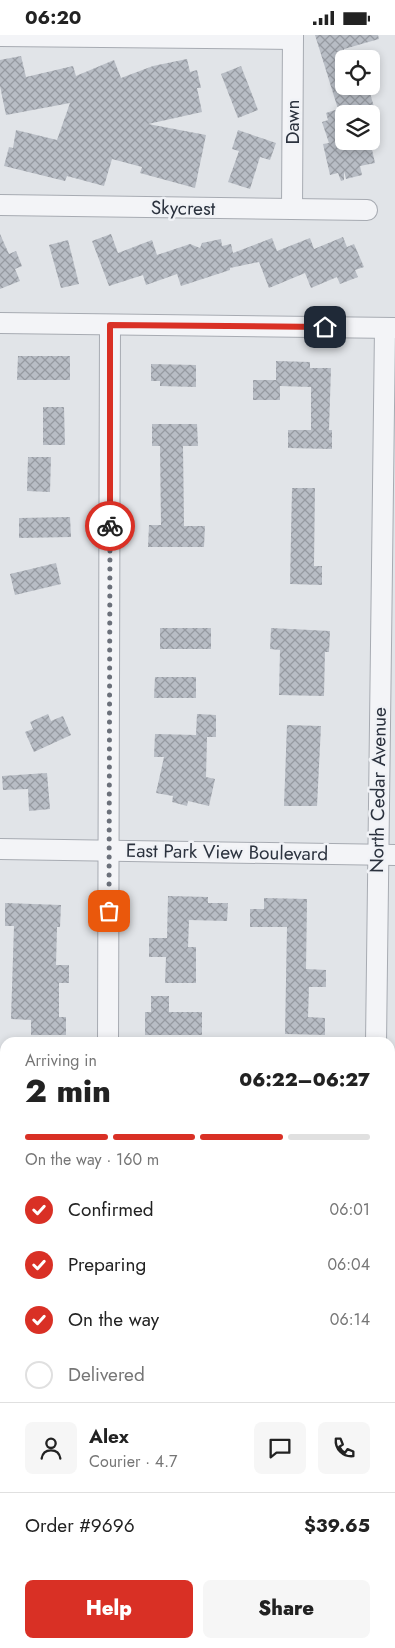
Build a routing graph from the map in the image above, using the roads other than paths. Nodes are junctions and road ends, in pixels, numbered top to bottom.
1 (0, 36) edge
2 (293, 37) edge
3 (0, 205) edge
4 (292, 209) junction
5 (367, 210) dead end
6 (0, 323) edge
7 (110, 325) junction
8 (390, 328) edge
9 (0, 849) edge
10 (109, 851) junction
11 (386, 855) edge
12 (108, 1037) edge
13 (376, 1037) edge

1 - 2 street
2 - 4 street, Dawn
3 - 4 street, Skycrest
4 - 5 street, Skycrest
6 - 7 street
7 - 8 street
7 - 10 street
8 - 11 street, North Cedar Avenue
9 - 10 street, East Park View Boulevard
10 - 11 street, East Park View Boulevard
10 - 12 street
11 - 13 street, North Cedar Avenue

